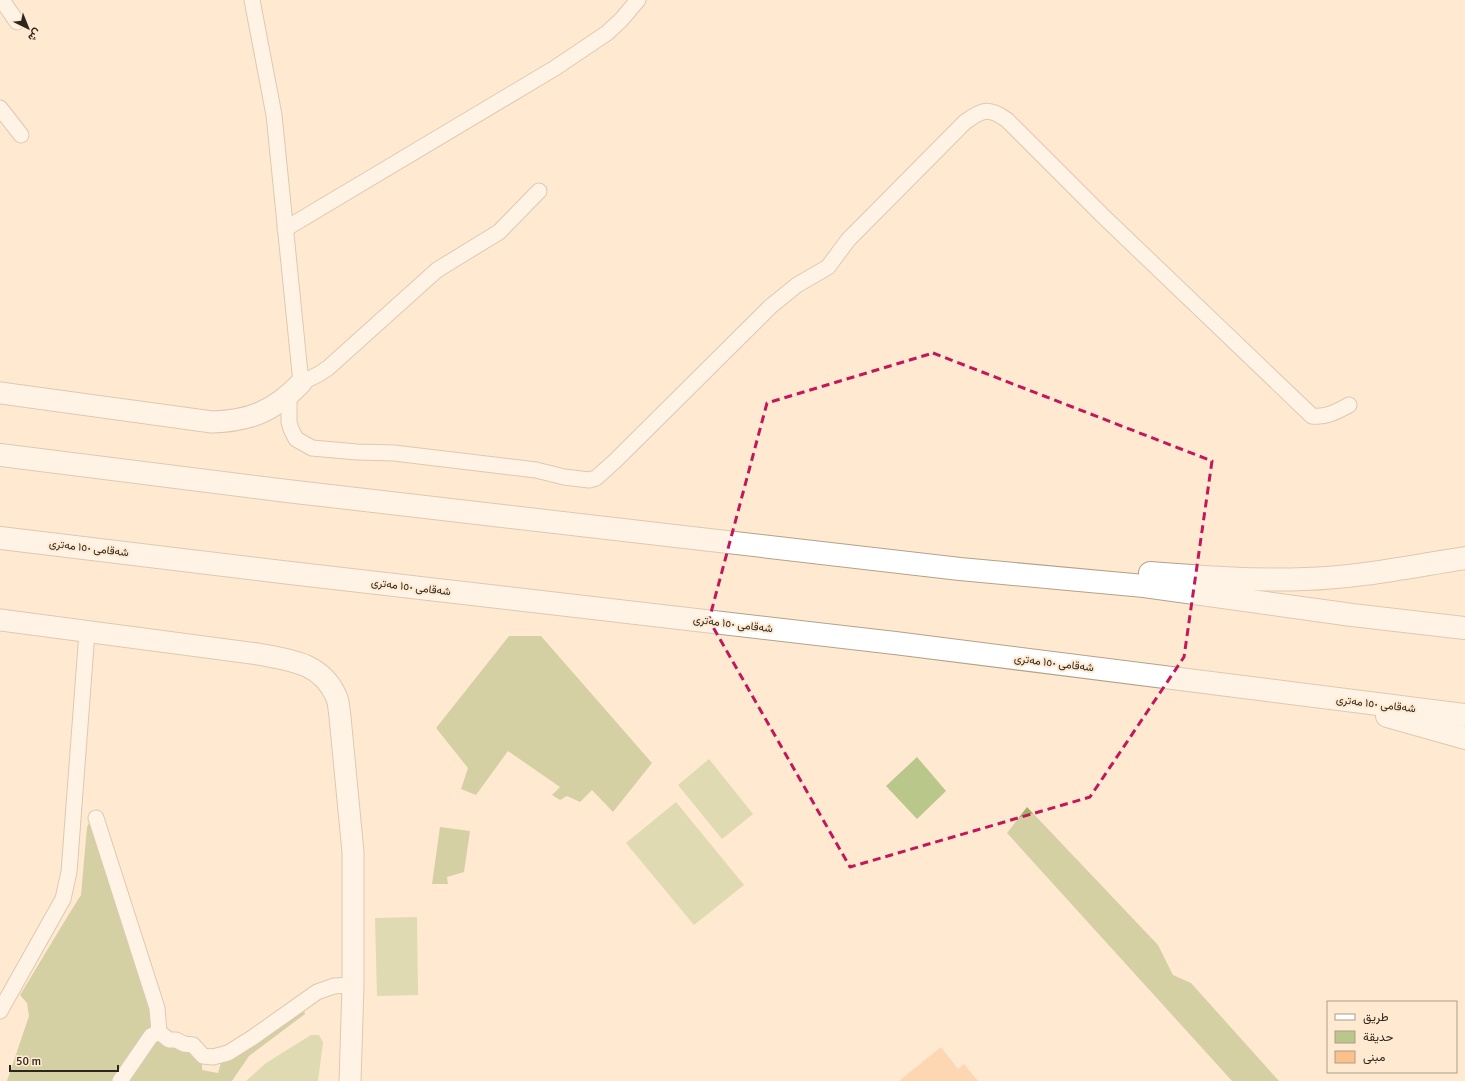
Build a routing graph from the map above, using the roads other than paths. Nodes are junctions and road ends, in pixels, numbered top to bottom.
1 (2, 0) edge
2 (252, 0) edge
3 (638, 0) edge
4 (17, 22) dead end
5 (0, 108) edge
6 (21, 135) dead end
7 (538, 191) dead end
8 (286, 229) junction
9 (295, 389) junction
10 (0, 393) edge
11 (1349, 405) dead end
12 (0, 454) edge
13 (0, 538) edge
14 (1465, 558) edge
15 (960, 569) junction
16 (0, 620) edge
17 (1465, 628) edge
18 (88, 632) junction
19 (1321, 698) junction
20 (1465, 715) edge
21 (1465, 738) edge
22 (96, 818) dead end
23 (353, 985) junction
24 (0, 1011) edge
25 (160, 1032) junction
26 (120, 1081) edge
27 (350, 1081) edge

1 - 4 street
2 - 8 street
3 - 8 street
5 - 6 street
7 - 9 street
8 - 9 street
9 - 10 street
9 - 11 street
12 - 15 highway
13 - 19 highway, شەقامی ١٥٠ مەتری
14 - 15 highway
15 - 17 highway
16 - 18 street
18 - 23 street
18 - 24 street
19 - 20 highway, شەقامی ١٥٠ مەتری
19 - 21 highway
22 - 25 street
23 - 25 street
23 - 27 street
25 - 26 street

